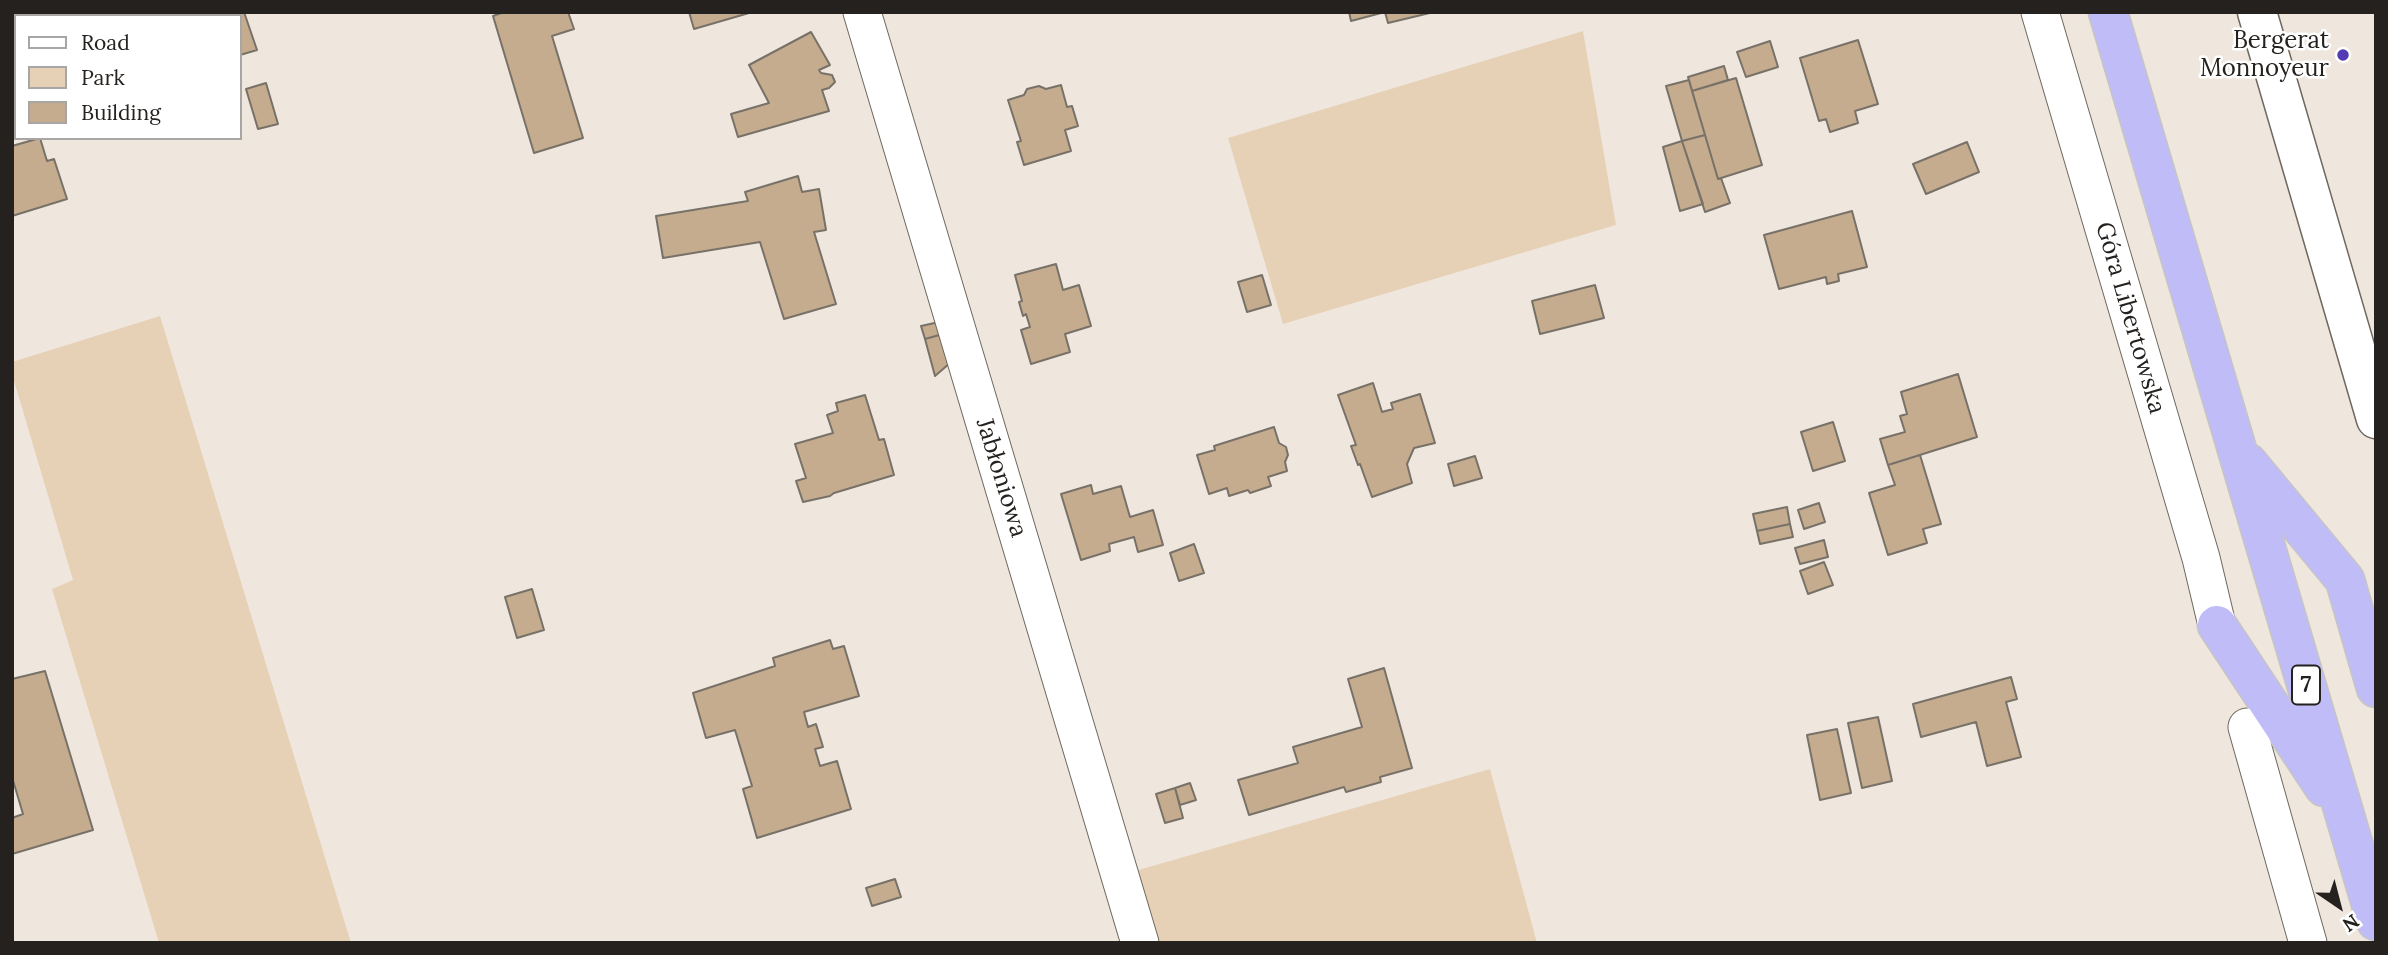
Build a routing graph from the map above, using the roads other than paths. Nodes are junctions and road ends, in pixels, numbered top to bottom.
1 (862, 12) edge
2 (2040, 12) edge
3 (2108, 12) edge
4 (2257, 12) edge
5 (2376, 419) edge
6 (2237, 449) junction
7 (2217, 625) joint
8 (2376, 688) edge
9 (2246, 727) dead end
10 (2346, 819) junction
11 (2376, 921) edge
12 (1140, 943) edge
13 (2308, 943) edge

1 - 12 street, Jabłoniowa
2 - 7 street, Góra Libertowska
3 - 6 highway, 7
4 - 5 street
6 - 8 highway, 7
6 - 10 highway, 7
7 - 10 highway
9 - 13 street
10 - 11 highway, 7

